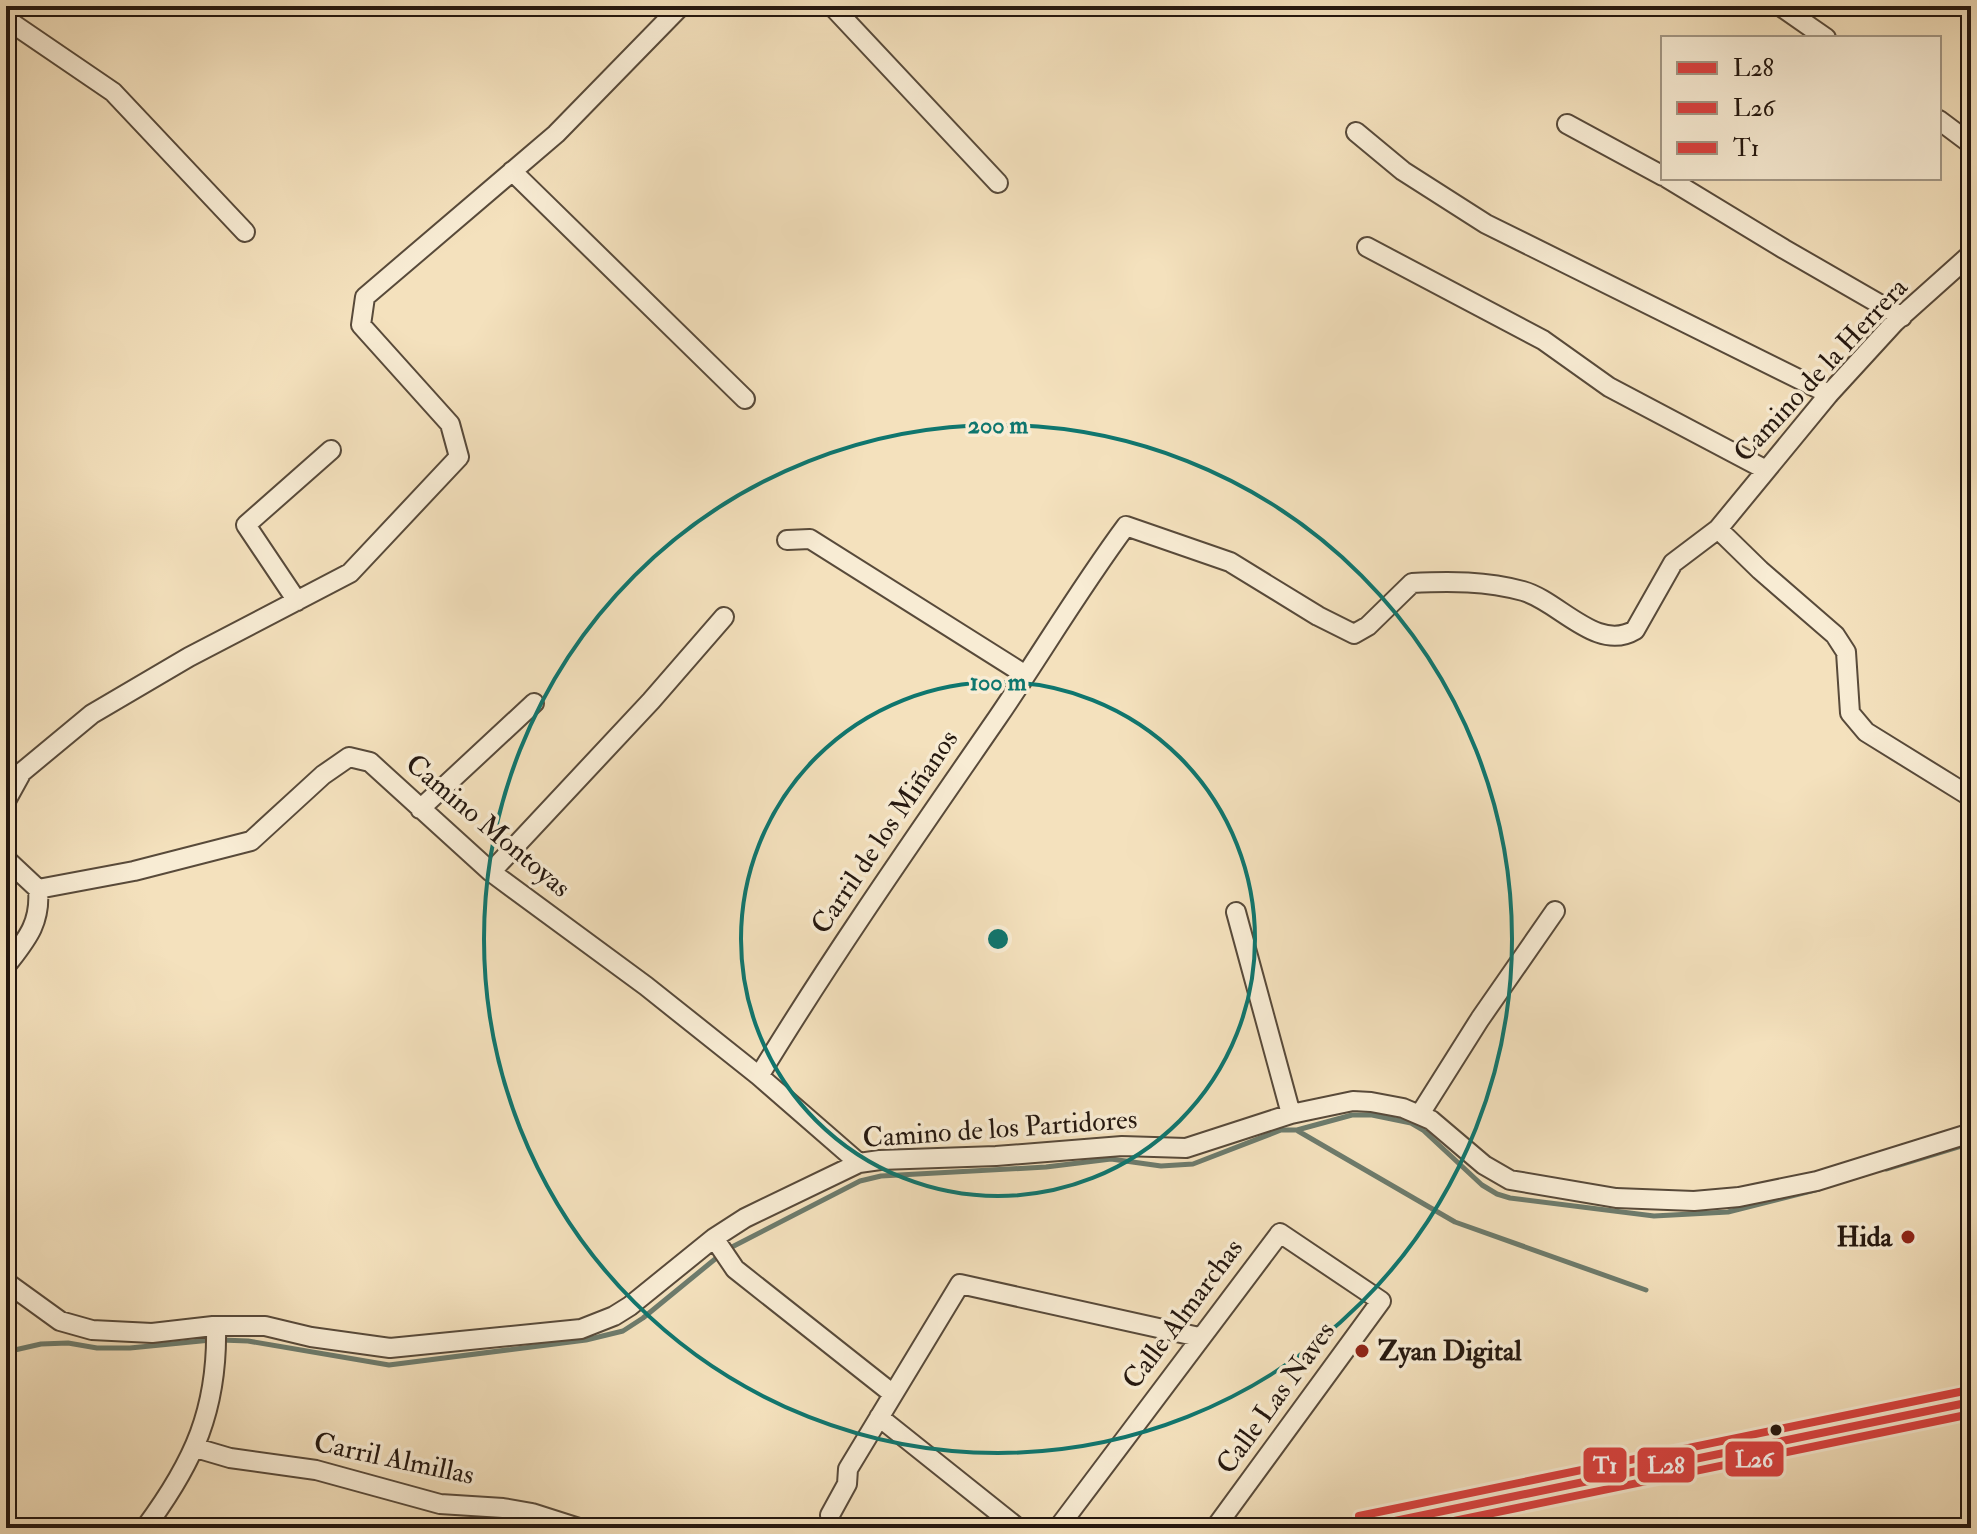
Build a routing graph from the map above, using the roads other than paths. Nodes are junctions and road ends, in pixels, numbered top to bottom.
1 (681, 6) edge
2 (832, 6) edge
3 (1780, 6) edge
4 (6, 19) edge
5 (1823, 36) edge
6 (1941, 122) edge
7 (1567, 124) dead end
8 (1356, 132) dead end
9 (1971, 144) edge
10 (512, 171) junction
11 (1661, 175) edge
12 (1670, 180) edge
13 (998, 183) dead end
14 (245, 232) dead end
15 (1367, 247) dead end
16 (1971, 254) edge
17 (1902, 317) junction
18 (1829, 394) junction
19 (745, 399) dead end
20 (331, 450) dead end
21 (1766, 470) junction
22 (1718, 529) junction
23 (787, 540) dead end
24 (297, 601) junction
25 (724, 617) dead end
26 (1024, 674) junction
27 (534, 703) dead end
28 (1971, 797) edge
29 (6, 801) edge
30 (420, 809) junction
31 (6, 859) edge
32 (491, 872) junction
33 (38, 889) junction
34 (1555, 911) dead end
35 (1236, 912) dead end
36 (6, 966) edge
37 (759, 1076) junction
38 (1291, 1114) junction
39 (1420, 1114) junction
40 (1971, 1133) edge
41 (859, 1163) junction
42 (714, 1238) junction
43 (6, 1282) edge
44 (1381, 1301) joint
45 (216, 1326) junction
46 (1199, 1337) junction
47 (893, 1394) junction
48 (1971, 1402) edge
49 (879, 1417) junction
50 (196, 1448) junction
51 (830, 1515) dead end
52 (145, 1528) edge
53 (579, 1528) edge
54 (1018, 1528) edge
55 (1058, 1528) edge
56 (1215, 1528) edge
57 (1361, 1528) edge

1 - 10 street
2 - 13 street
3 - 5 street
4 - 14 street
6 - 9 street
7 - 11 street
8 - 18 street
10 - 19 street
10 - 24 street
12 - 17 street
15 - 21 street
16 - 17 street, Camino de la Herrera
17 - 18 street, Camino de la Herrera
18 - 21 street, Camino de la Herrera
20 - 24 street
21 - 22 street, Camino de la Herrera
22 - 26 street, Carril de los Miñanos
22 - 28 street
23 - 26 street
24 - 29 street
25 - 32 street
26 - 37 street, Carril de los Miñanos
27 - 30 street
30 - 32 street, Camino Montoyas
30 - 33 street, Camino Montoyas
31 - 33 street
32 - 37 street, Camino Montoyas
33 - 36 street
34 - 39 street
35 - 38 street
37 - 41 street, Camino Montoyas
38 - 39 street, Camino de los Partidores
38 - 41 street, Camino de los Partidores
39 - 40 street, Camino de los Partidores
41 - 42 street, Camino de los Partidores
42 - 45 street, Camino de los Partidores
42 - 47 street
43 - 45 street, Camino de los Partidores
44 - 46 street, Calle Almarchas
44 - 56 street, Calle Las Naves
45 - 50 street
46 - 47 street
46 - 55 street, Calle Almarchas
47 - 49 street
48 - 57 main road
49 - 51 street
49 - 54 street
50 - 52 street
50 - 53 street, Carril Almillas

